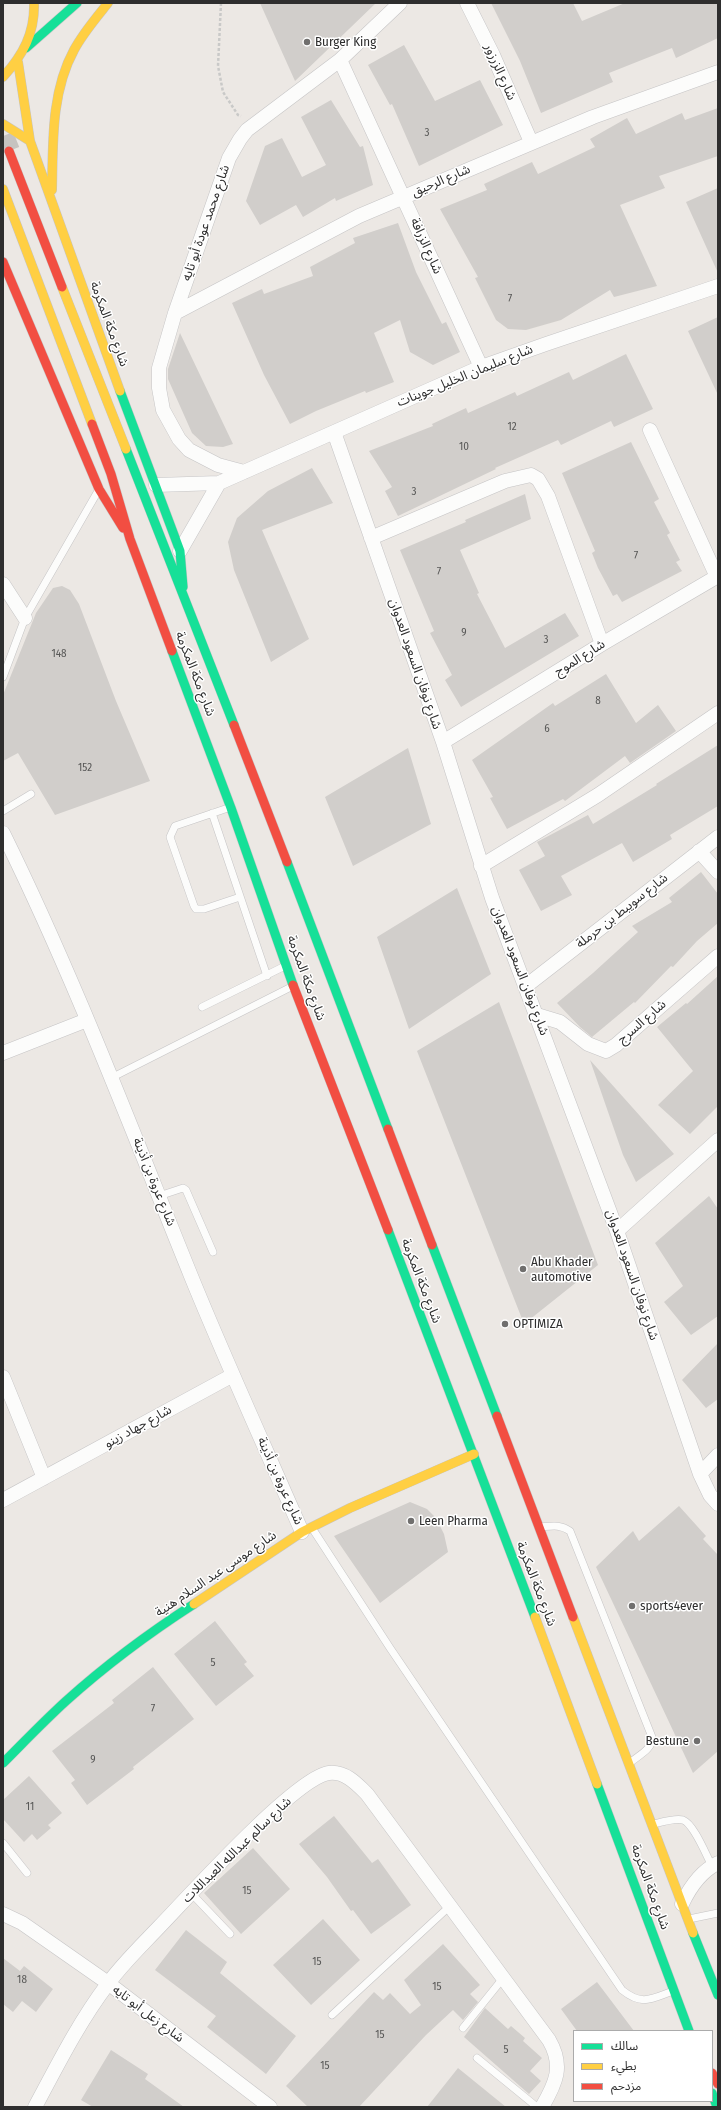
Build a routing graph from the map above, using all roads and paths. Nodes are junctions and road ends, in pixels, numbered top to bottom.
1 (34, 3) edge
2 (77, 3) edge
3 (108, 3) edge
4 (221, 3) edge
5 (400, 3) edge
6 (467, 3) edge
7 (26, 48) junction
8 (340, 60) junction
9 (18, 62) junction
10 (718, 72) edge
11 (3, 77) edge
12 (258, 122) junction
13 (3, 124) edge
14 (30, 141) junction
15 (531, 142) junction
16 (9, 151) tunnel mouth
17 (3, 189) edge
18 (404, 197) junction
19 (52, 202) junction
20 (3, 262) edge
21 (718, 286) edge
22 (174, 313) junction
23 (481, 368) junction
24 (650, 430) dead end
25 (334, 432) junction
26 (244, 472) junction
27 (111, 474) junction
28 (219, 483) junction
29 (156, 485) junction
30 (99, 489) junction
31 (371, 538) junction
32 (130, 539) junction
33 (180, 551) junction
34 (717, 576) edge
35 (3, 584) edge
36 (182, 592) junction
37 (25, 618) junction
38 (602, 644) junction
39 (3, 677) edge
40 (718, 713) edge
41 (443, 742) junction
42 (30, 794) dead end
43 (231, 808) junction
44 (3, 811) edge
45 (212, 813) junction
46 (3, 834) edge
47 (718, 837) edge
48 (699, 851) junction
49 (481, 866) junction
50 (718, 872) edge
51 (240, 897) junction
52 (718, 956) edge
53 (286, 966) junction
54 (267, 976) junction
55 (294, 986) junction
56 (526, 986) junction
57 (202, 1007) dead end
58 (537, 1014) junction
59 (87, 1020) junction
60 (3, 1054) edge
61 (111, 1078) junction
62 (718, 1140) edge
63 (160, 1197) junction
64 (618, 1231) junction
65 (213, 1252) dead end
66 (233, 1375) junction
67 (3, 1377) edge
68 (474, 1454) junction
69 (718, 1455) edge
70 (700, 1474) junction
71 (44, 1478) junction
72 (3, 1500) edge
73 (718, 1504) edge
74 (540, 1527) junction
75 (306, 1529) junction
76 (3, 1763) edge
77 (629, 1763) junction
78 (651, 1824) junction
79 (3, 1843) edge
80 (715, 1864) edge
81 (26, 1873) dead end
82 (191, 1893) junction
83 (682, 1904) junction
84 (3, 1905) edge
85 (450, 1906) junction
86 (3, 1914) edge
87 (718, 1914) edge
88 (687, 1919) junction
89 (22, 1923) junction
90 (230, 1934) dead end
91 (504, 1977) junction
92 (108, 1983) junction
93 (674, 1991) junction
94 (718, 1995) edge
95 (332, 2015) dead end
96 (463, 2028) dead end
97 (689, 2030) edge
98 (477, 2058) dead end
99 (713, 2075) edge
100 (718, 2084) edge
101 (713, 2096) edge
102 (35, 2107) edge
103 (270, 2107) edge
104 (537, 2107) edge
105 (542, 2107) edge
106 (717, 2107) edge

1 - 7 main road
2 - 7 main road
3 - 19 main road
4 - 12 path
5 - 8 street, شارع محمد عودة أبو تايه
6 - 15 street, شارع الزرزور
7 - 9 main road
8 - 12 street, شارع محمد عودة أبو تايه
8 - 18 street, شارع الزرافة
9 - 11 main road
9 - 14 main road, شارع مكة المكرمة
10 - 15 street, شارع الرحيق
12 - 22 street, شارع محمد عودة أبو تايه
13 - 14 main road
14 - 19 main road, شارع مكة المكرمة
15 - 18 street, شارع الرحيق
16 - 36 main road, شارع مكة المكرمة
17 - 27 main road, شارع مكة المكرمة
18 - 22 street, شارع الرحيق
18 - 23 street, شارع الزرافة
19 - 29 main road, شارع مكة المكرمة
20 - 30 main road, شارع مكة المكرمة
21 - 23 street, شارع سليمان الخليل جوينات
22 - 26 street, شارع محمد عودة أبو تايه
23 - 25 street, شارع سليمان الخليل جوينات
24 - 34 street
25 - 26 street, شارع سليمان الخليل جوينات
25 - 31 street, شارع نوفان السعود العدوان
26 - 28 street, شارع سليمان الخليل جوينات
27 - 30 lane
27 - 32 main road, شارع مكة المكرمة
28 - 29 street, شارع سليمان الخليل جوينات
28 - 33 street
29 - 33 main road, شارع مكة المكرمة
30 - 32 main road, شارع مكة المكرمة
30 - 37 lane
31 - 38 street
31 - 41 street, شارع نوفان السعود العدوان
32 - 43 main road, شارع مكة المكرمة
33 - 36 main road, شارع مكة المكرمة
34 - 38 street, شارع الموج
35 - 37 street
36 - 74 main road, شارع مكة المكرمة
37 - 39 lane
38 - 41 street, شارع الموج
40 - 49 street
41 - 49 street, شارع نوفان السعود العدوان
42 - 44 lane
43 - 45 lane
43 - 53 main road, شارع مكة المكرمة
45 - 51 lane
45 - 51 lane
46 - 59 street, شارع عروة بن أذينة
47 - 48 street, شارع سويبط بن حرملة
48 - 50 street
48 - 56 street, شارع سويبط بن حرملة
49 - 56 street, شارع نوفان السعود العدوان
51 - 54 lane
52 - 58 street, شارع السرج
53 - 54 lane
53 - 55 main road, شارع مكة المكرمة
54 - 57 lane
55 - 61 lane
55 - 68 main road, شارع مكة المكرمة
56 - 58 street, شارع نوفان السعود العدوان
58 - 64 street, شارع نوفان السعود العدوان
59 - 60 street
59 - 61 street, شارع عروة بن أذينة
61 - 63 street, شارع عروة بن أذينة
62 - 64 street
63 - 65 lane
63 - 66 street, شارع عروة بن أذينة
64 - 70 street, شارع نوفان السعود العدوان
66 - 71 street, شارع جهاد زينو
66 - 75 street, شارع عروة بن أذينة
67 - 71 street
68 - 75 main road, شارع موسى عبد السلام هنية
68 - 93 main road, شارع مكة المكرمة
69 - 70 street
70 - 73 street, شارع نوفان السعود العدوان
71 - 72 street, شارع جهاد زينو
74 - 77 main road, شارع مكة المكرمة
74 - 77 lane
75 - 76 main road, شارع موسى عبد السلام هنية
75 - 93 lane
77 - 78 main road, شارع مكة المكرمة
78 - 80 lane
78 - 83 main road, شارع مكة المكرمة
79 - 81 lane
80 - 83 street
82 - 85 street, شارع سالم عبدالله العبداللات
82 - 90 lane
82 - 92 street, شارع سالم عبدالله العبداللات
83 - 88 main road, شارع مكة المكرمة
84 - 89 street, شارع زعل أبو تايه
85 - 91 street, شارع سالم عبدالله العبداللات
85 - 95 lane
86 - 89 street, شارع زعل أبو تايه
87 - 88 lane
88 - 94 main road, شارع مكة المكرمة
89 - 92 street, شارع زعل أبو تايه
91 - 96 lane
91 - 105 street, شارع سالم عبدالله العبداللات
92 - 102 street, شارع سالم عبدالله العبداللات
92 - 103 street, شارع زعل أبو تايه
93 - 97 main road, شارع مكة المكرمة
98 - 104 lane
99 - 100 main road
101 - 106 main road

